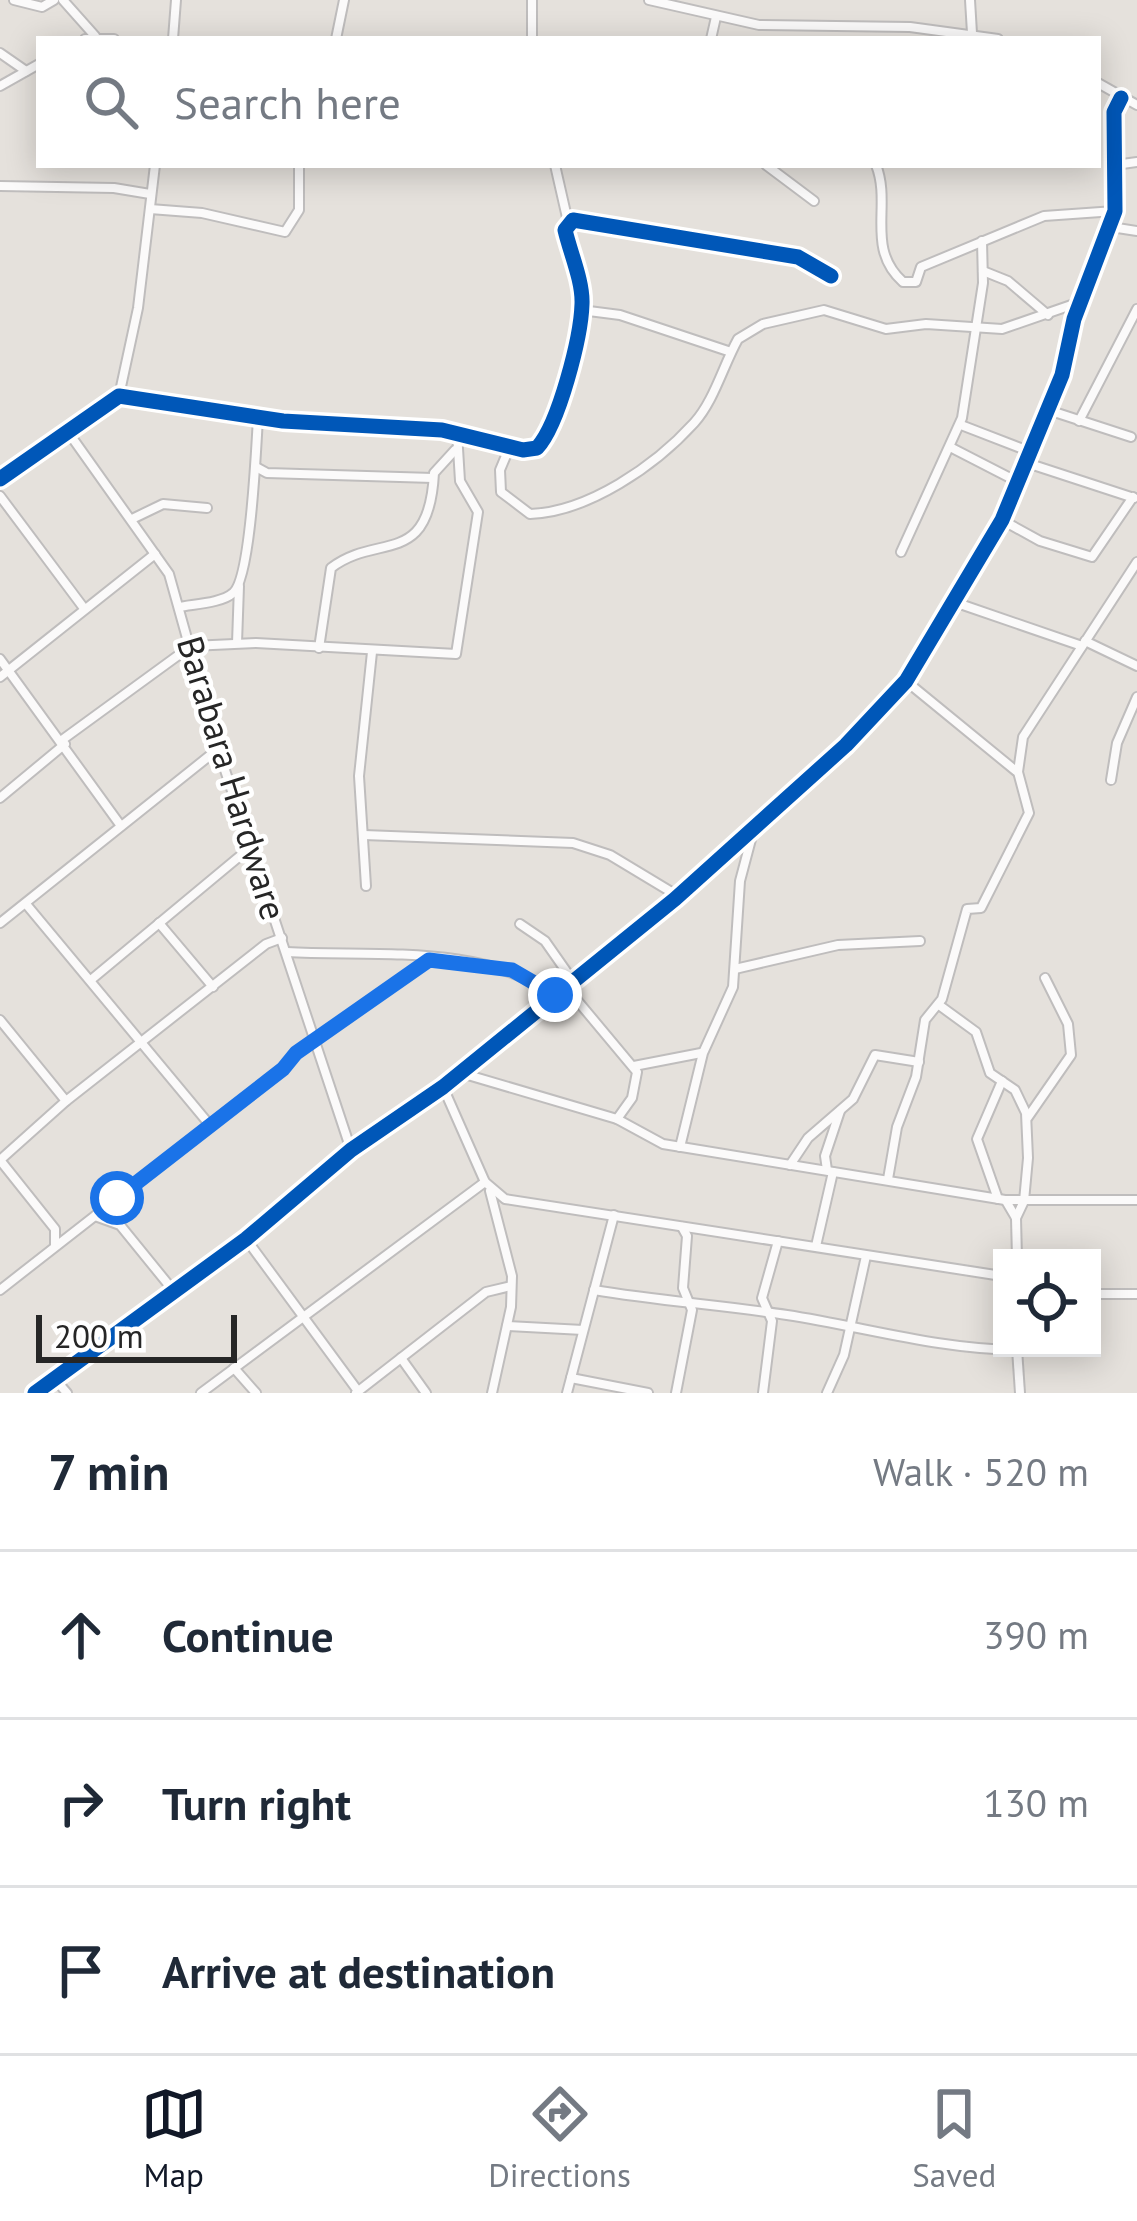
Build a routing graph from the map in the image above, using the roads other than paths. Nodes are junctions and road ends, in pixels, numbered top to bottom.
1 (14, 0) edge
2 (58, 0) edge
3 (176, 0) edge
4 (344, 0) edge
5 (532, 0) edge
6 (649, 0) edge
7 (970, 0) edge
8 (716, 17) junction
9 (839, 27) junction
10 (972, 33) junction
11 (89, 36) edge
12 (172, 36) edge
13 (337, 36) edge
14 (532, 36) edge
15 (712, 36) edge
16 (834, 36) edge
17 (985, 36) edge
18 (0, 53) edge
19 (36, 66) edge
20 (26, 71) junction
21 (1101, 85) edge
22 (0, 86) edge
23 (1120, 98) junction
24 (1137, 105) edge
25 (1137, 162) edge
26 (1115, 165) junction
27 (154, 168) edge
28 (299, 168) edge
29 (556, 168) edge
30 (770, 168) edge
31 (877, 168) edge
32 (0, 187) edge
33 (150, 194) junction
34 (814, 201) dead end
35 (150, 209) junction
36 (1115, 211) junction
37 (568, 222) junction
38 (1111, 226) junction
39 (1137, 231) edge
40 (982, 242) junction
41 (983, 271) junction
42 (831, 276) dead end
43 (1079, 302) junction
44 (1137, 309) edge
45 (581, 310) junction
46 (1049, 316) junction
47 (974, 328) junction
48 (1133, 333) edge
49 (731, 352) junction
50 (119, 396) junction
51 (1048, 410) junction
52 (259, 418) junction
53 (1079, 421) junction
54 (961, 425) junction
55 (66, 429) junction
56 (457, 432) junction
57 (1131, 437) dead end
58 (510, 446) junction
59 (950, 447) junction
60 (456, 449) junction
61 (1029, 458) junction
62 (255, 466) junction
63 (433, 478) junction
64 (0, 479) edge
65 (1018, 482) junction
66 (0, 496) edge
67 (1135, 498) edge
68 (207, 508) dead end
69 (132, 519) junction
70 (1002, 520) junction
71 (901, 552) dead end
72 (155, 554) junction
73 (1137, 562) edge
74 (239, 585) junction
75 (957, 603) junction
76 (83, 608) junction
77 (179, 608) junction
78 (237, 643) junction
79 (1083, 643) junction
80 (191, 646) junction
81 (320, 648) junction
82 (372, 652) junction
83 (0, 658) edge
84 (1137, 666) edge
85 (4, 673) edge
86 (907, 681) junction
87 (1137, 698) edge
88 (64, 742) junction
89 (218, 748) junction
90 (1018, 772) junction
91 (1111, 780) dead end
92 (0, 797) edge
93 (121, 826) junction
94 (753, 832) junction
95 (364, 835) junction
96 (252, 845) junction
97 (366, 886) dead end
98 (678, 896) junction
99 (26, 904) junction
100 (3, 919) edge
101 (159, 923) junction
102 (520, 924) dead end
103 (282, 938) junction
104 (920, 941) dead end
105 (287, 952) junction
106 (429, 960) junction
107 (735, 969) junction
108 (92, 979) junction
109 (1045, 979) dead end
110 (570, 984) junction
111 (213, 987) junction
112 (555, 995) junction
113 (939, 1005) junction
114 (0, 1020) edge
115 (312, 1041) junction
116 (141, 1043) junction
117 (703, 1053) junction
118 (919, 1062) junction
119 (634, 1066) junction
120 (461, 1073) junction
121 (1002, 1081) junction
122 (443, 1087) junction
123 (66, 1101) junction
124 (840, 1111) junction
125 (617, 1119) junction
126 (1027, 1119) junction
127 (209, 1124) junction
128 (680, 1147) junction
129 (351, 1150) junction
130 (790, 1165) junction
131 (830, 1170) junction
132 (888, 1179) junction
133 (487, 1185) junction
134 (117, 1198) junction
135 (1002, 1200) junction
136 (1137, 1200) edge
137 (1024, 1202) junction
138 (614, 1215) junction
139 (94, 1216) junction
140 (1016, 1218) junction
141 (120, 1225) junction
142 (680, 1225) junction
143 (55, 1229) junction
144 (74, 1232) junction
145 (246, 1238) junction
146 (778, 1241) junction
147 (816, 1246) junction
148 (55, 1247) junction
149 (1017, 1249) edge
150 (866, 1256) junction
151 (993, 1275) edge
152 (511, 1286) junction
153 (172, 1288) junction
154 (594, 1289) junction
155 (0, 1290) edge
156 (1101, 1294) edge
157 (1137, 1294) edge
158 (690, 1305) junction
159 (764, 1312) junction
160 (302, 1316) junction
161 (507, 1325) junction
162 (850, 1328) junction
163 (584, 1330) junction
164 (993, 1348) edge
165 (1018, 1357) edge
166 (401, 1358) junction
167 (234, 1368) junction
168 (54, 1378) junction
169 (571, 1378) junction
170 (357, 1392) edge
171 (35, 1393) edge
172 (67, 1393) edge
173 (201, 1393) edge
174 (256, 1393) edge
175 (426, 1393) edge
176 (492, 1393) edge
177 (567, 1393) edge
178 (648, 1393) edge
179 (676, 1393) edge
180 (763, 1393) edge
181 (826, 1393) edge
182 (1020, 1393) edge

1 - 2 street
2 - 11 street
3 - 12 street
4 - 13 street
5 - 14 street
6 - 8 street
7 - 10 street
8 - 9 street
8 - 15 street
9 - 10 street
9 - 16 street
10 - 17 street
18 - 20 street
19 - 20 street
20 - 22 street
21 - 23 street
23 - 24 street
23 - 26 street
25 - 26 street
26 - 36 street
27 - 33 street
28 - 35 street
29 - 37 street
30 - 34 street
31 - 40 street
32 - 33 street
33 - 35 street
35 - 50 street
36 - 38 street
36 - 40 street
37 - 42 street
37 - 45 street
38 - 39 street
38 - 43 street
40 - 41 street
41 - 46 street
41 - 47 street
43 - 46 street
43 - 51 street
44 - 48 street
45 - 49 street
45 - 58 street
46 - 47 street
47 - 49 street
47 - 54 street
48 - 53 street
49 - 58 street
50 - 52 street
50 - 55 street
51 - 53 street
51 - 61 street
52 - 56 street
52 - 62 street
53 - 57 street
54 - 59 street
54 - 61 street
55 - 64 street
55 - 69 street, Barabara Hardware
56 - 58 street
56 - 60 street
59 - 65 street
59 - 71 street
60 - 63 street
60 - 82 street
61 - 65 street
61 - 67 street
62 - 63 street
62 - 74 street
63 - 81 street
65 - 70 street
66 - 76 street
67 - 70 street
68 - 69 street
69 - 72 street, Barabara Hardware
70 - 75 street
72 - 76 street
72 - 77 street, Barabara Hardware
73 - 79 street
74 - 77 street
74 - 78 street
75 - 79 street
75 - 86 street
76 - 85 street
77 - 80 street, Barabara Hardware
78 - 80 street
78 - 81 street
79 - 84 street
79 - 90 street
80 - 88 street
80 - 89 street, Barabara Hardware
81 - 82 street
82 - 95 street
83 - 85 street
85 - 88 street
86 - 90 street
86 - 94 street
87 - 91 street
88 - 92 street
88 - 93 street
89 - 93 street
89 - 96 street, Barabara Hardware
90 - 113 street
93 - 99 street
94 - 98 street
94 - 107 street
95 - 97 street
95 - 98 street
96 - 101 street
96 - 103 street, Barabara Hardware
98 - 110 street
99 - 100 street
99 - 108 street
101 - 108 street
101 - 111 street
102 - 110 street
103 - 105 street, Barabara Hardware
103 - 111 street
104 - 107 street
105 - 106 street
105 - 115 street, Barabara Hardware
106 - 112 street
106 - 115 street
107 - 117 street
108 - 116 street
109 - 126 street
110 - 112 street
110 - 119 street
111 - 116 street
112 - 120 street
113 - 118 street
113 - 121 street
114 - 123 street
115 - 127 street
115 - 129 street, Barabara Hardware
116 - 123 street
116 - 127 street
117 - 119 street
117 - 128 street
118 - 124 street
118 - 132 street
119 - 125 street
120 - 122 street
120 - 125 street
121 - 126 street
121 - 135 street
122 - 129 street
122 - 133 street
123 - 143 street
124 - 130 street
124 - 131 street
125 - 128 street
126 - 137 street
127 - 134 street
128 - 130 street
129 - 145 street
130 - 131 street
131 - 132 street
131 - 147 street
132 - 135 street
133 - 138 street
133 - 152 street
133 - 160 street
134 - 139 street
134 - 141 street
135 - 137 street
135 - 140 street
136 - 137 street
137 - 140 street
138 - 142 street
138 - 154 street
139 - 141 street
139 - 144 street
140 - 149 street
141 - 153 street
142 - 146 street
142 - 158 street
143 - 144 street
143 - 148 street
144 - 148 street
145 - 153 street
145 - 160 street
146 - 147 street
146 - 159 street
147 - 150 street
148 - 155 street
150 - 151 street
150 - 162 street
152 - 161 street
152 - 166 street
153 - 168 street
154 - 158 street
154 - 163 street
156 - 157 street
158 - 159 street
158 - 179 street
159 - 162 street
159 - 180 street
160 - 167 street
160 - 170 street
161 - 163 street
161 - 176 street
162 - 164 street
162 - 181 street
163 - 169 street
165 - 182 street
166 - 170 street
166 - 175 street
167 - 173 street
167 - 174 street
168 - 171 street
168 - 172 street
169 - 177 street
169 - 178 street

